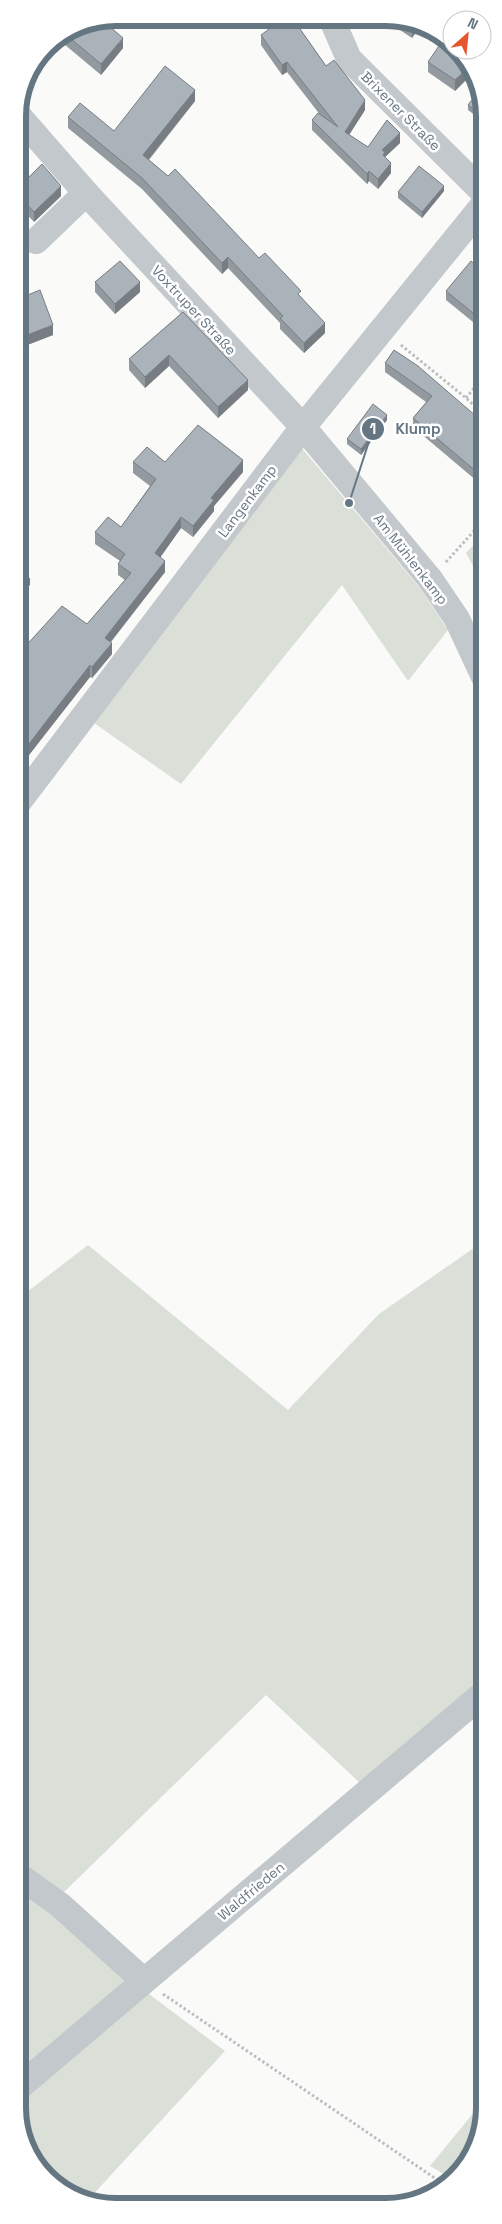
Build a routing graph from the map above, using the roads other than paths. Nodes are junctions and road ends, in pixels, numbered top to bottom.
1 (335, 26) edge
2 (26, 125) edge
3 (476, 185) edge
4 (86, 193) junction
5 (476, 214) edge
6 (36, 241) dead end
7 (303, 427) junction
8 (476, 661) edge
9 (26, 793) edge
10 (476, 1700) edge
11 (26, 1881) edge
12 (144, 1981) junction
13 (26, 2081) edge

1 - 3 street, Brixener Straße
2 - 4 street, Voxtruper Straße
4 - 6 street
4 - 7 street, Voxtruper Straße
5 - 7 street, Langenkamp
7 - 8 street, Am Mühlenkamp
7 - 9 street, Langenkamp
10 - 12 street, Waldfrieden
11 - 12 street
12 - 13 street, Waldfrieden

